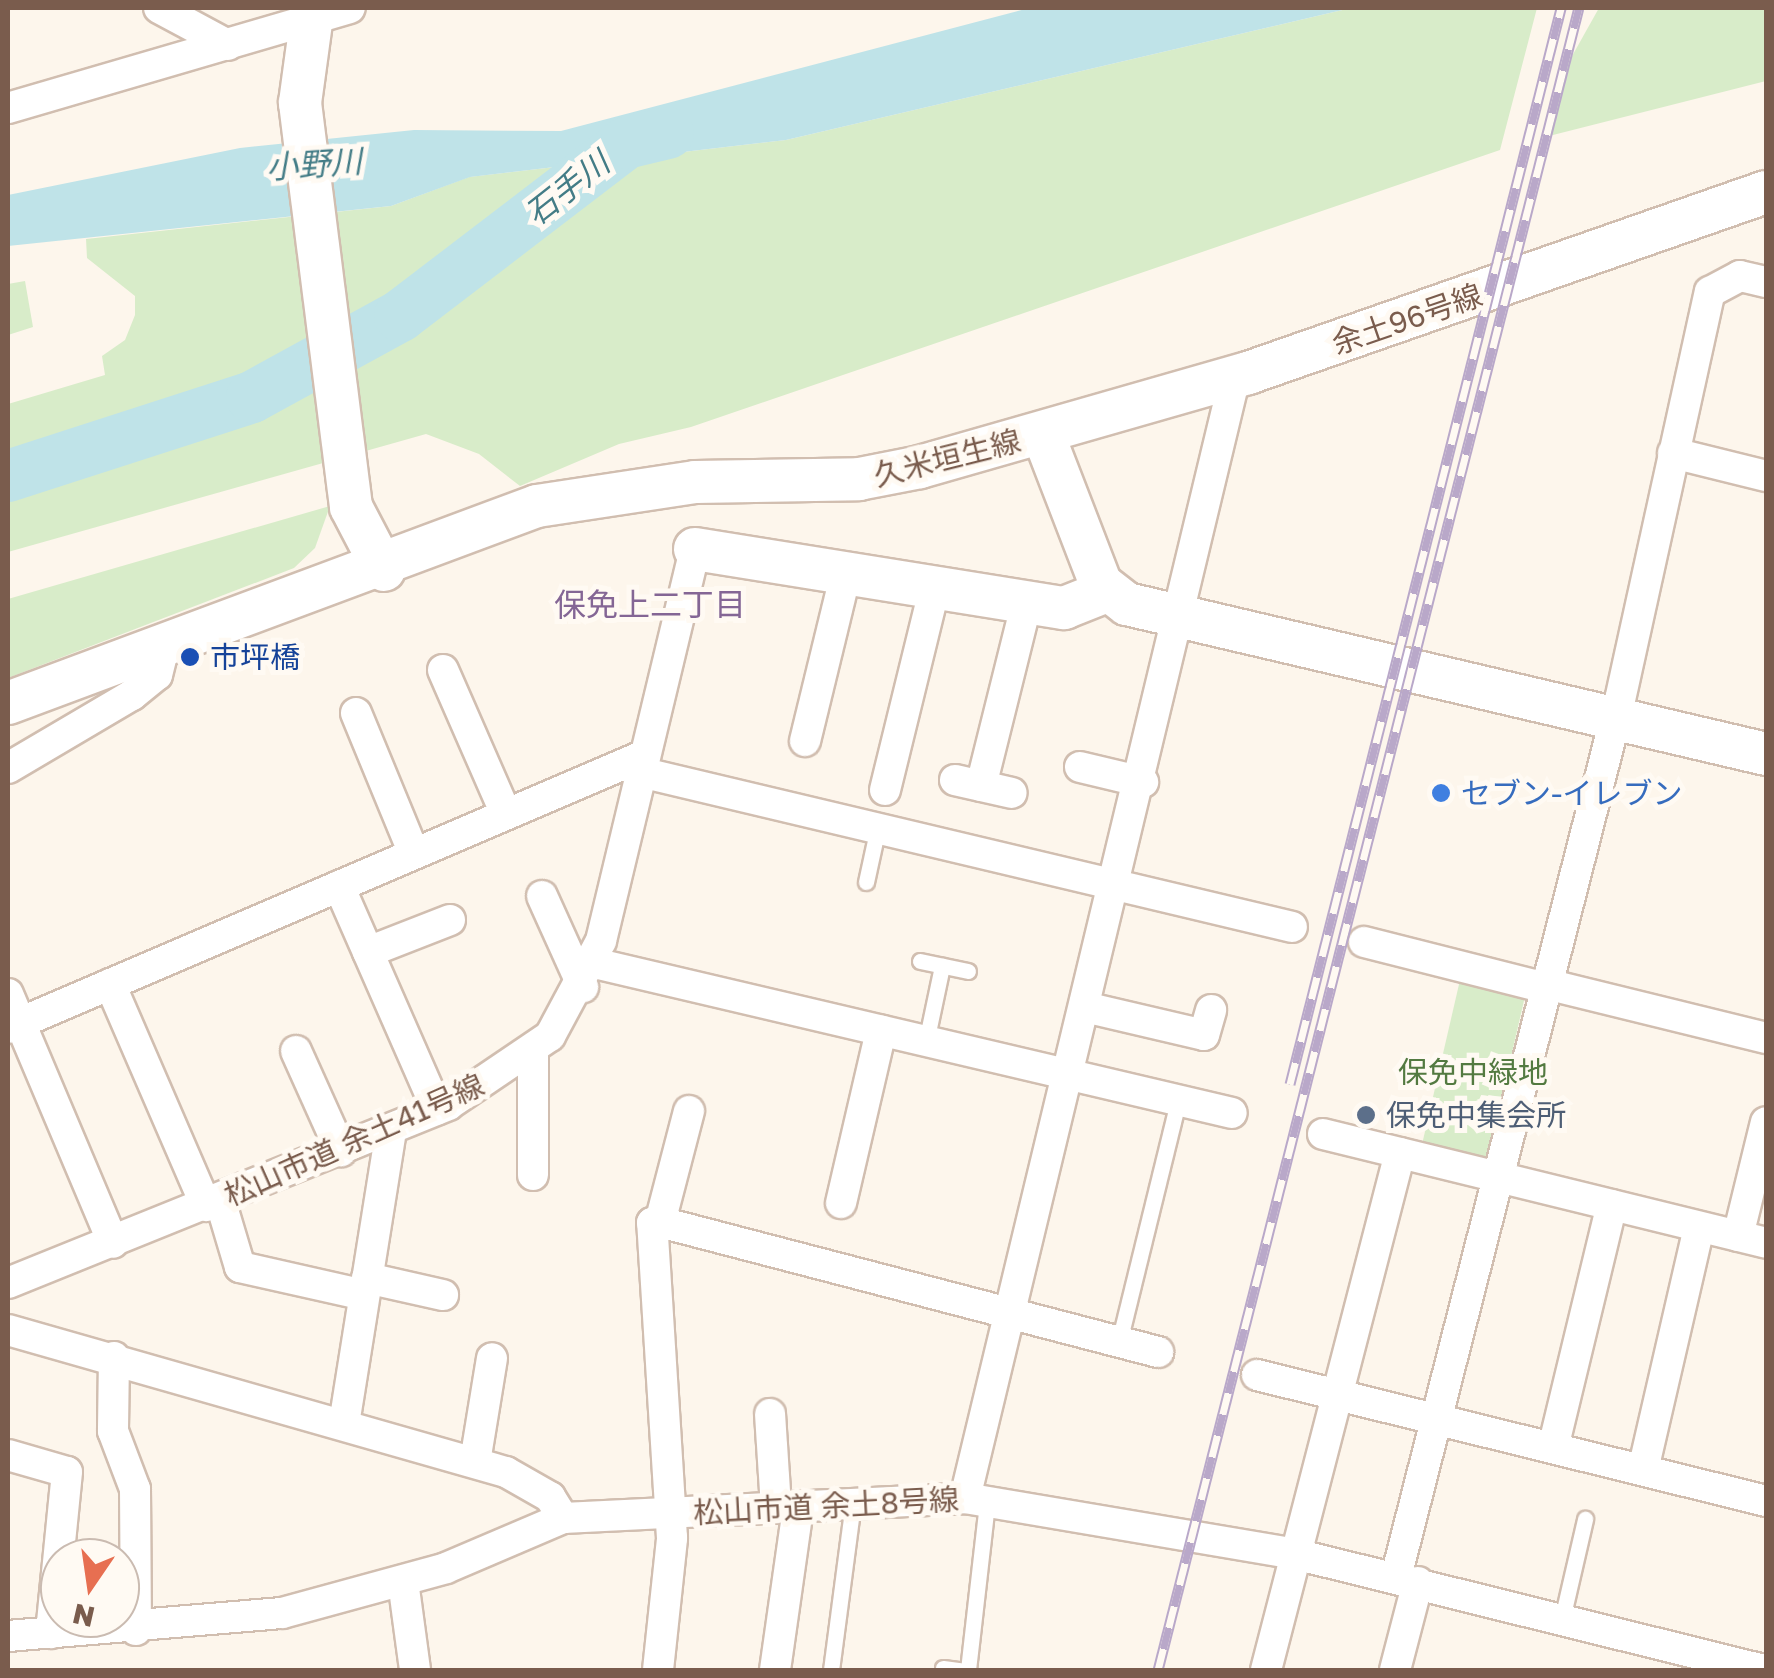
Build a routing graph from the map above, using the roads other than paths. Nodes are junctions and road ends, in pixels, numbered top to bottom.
1 (159, 8) edge
2 (325, 10) edge
3 (228, 46) junction
4 (8, 108) edge
5 (1766, 192) edge
6 (1766, 282) edge
7 (1248, 373) junction
8 (1043, 434) junction
9 (1672, 453) junction
10 (1766, 476) edge
11 (695, 549) joint
12 (384, 570) junction
13 (846, 573) junction
14 (936, 587) junction
15 (1108, 591) junction
16 (1027, 601) junction
17 (1178, 623) junction
18 (164, 647) junction
19 (443, 670) dead end
20 (8, 703) edge
21 (356, 713) dead end
22 (1613, 717) junction
23 (806, 741) dead end
24 (1766, 754) edge
25 (643, 764) junction
26 (8, 768) edge
27 (1080, 768) dead end
28 (1143, 782) junction
29 (885, 790) dead end
30 (1012, 793) dead end
31 (506, 814) junction
32 (878, 827) junction
33 (414, 854) junction
34 (866, 882) dead end
35 (1117, 882) junction
36 (339, 886) junction
37 (542, 896) dead end
38 (450, 920) dead end
39 (1292, 927) dead end
40 (1364, 942) dead end
41 (368, 952) junction
42 (920, 962) dead end
43 (942, 966) junction
44 (968, 971) dead end
45 (588, 975) junction
46 (110, 984) junction
47 (1542, 985) junction
48 (8, 994) edge
49 (1085, 1007) junction
50 (1211, 1010) dead end
51 (14, 1025) edge
52 (880, 1031) junction
53 (1766, 1038) edge
54 (926, 1042) junction
55 (533, 1050) junction
56 (296, 1051) dead end
57 (1070, 1076) junction
58 (1178, 1101) junction
59 (438, 1109) junction
60 (689, 1111) dead end
61 (1232, 1114) dead end
62 (1766, 1122) edge
63 (391, 1130) junction
64 (1322, 1134) dead end
65 (341, 1152) junction
66 (1400, 1153) junction
67 (533, 1175) dead end
68 (1496, 1176) junction
69 (213, 1203) junction
70 (841, 1203) dead end
71 (1612, 1205) junction
72 (660, 1222) junction
73 (1699, 1226) junction
74 (1752, 1240) edge
75 (114, 1243) junction
76 (8, 1284) edge
77 (366, 1286) junction
78 (444, 1295) dead end
79 (1010, 1315) junction
80 (8, 1330) edge
81 (1119, 1342) junction
82 (1158, 1352) dead end
83 (114, 1358) junction
84 (492, 1358) dead end
85 (1257, 1375) dead end
86 (1337, 1395) junction
87 (770, 1414) dead end
88 (1436, 1419) junction
89 (344, 1424) junction
90 (1553, 1448) junction
91 (8, 1455) edge
92 (475, 1462) junction
93 (1643, 1470) junction
94 (976, 1500) junction
95 (1766, 1501) edge
96 (853, 1504) junction
97 (787, 1508) junction
98 (671, 1513) junction
99 (563, 1518) junction
100 (1585, 1519) dead end
101 (60, 1538) edge
102 (135, 1538) edge
103 (1295, 1554) junction
104 (1407, 1580) junction
105 (403, 1582) junction
106 (1562, 1618) junction
107 (140, 1630) edge
108 (40, 1634) edge
109 (8, 1636) edge
110 (414, 1670) edge
111 (658, 1670) edge
112 (775, 1670) edge
113 (831, 1670) edge
114 (968, 1670) edge
115 (1266, 1670) edge
116 (1395, 1670) edge
117 (1764, 1670) edge

1 - 3 street
2 - 3 street
2 - 12 main road
3 - 4 street
5 - 7 main road, 余土96号線
6 - 9 street
7 - 8 main road, 余土96号線
7 - 17 street
8 - 12 main road, 久米垣生線
8 - 15 main road, 久米垣生線
9 - 10 street
9 - 22 street
11 - 13 main road
11 - 25 street, 松山市道 余土41号線
12 - 18 main road, 久米垣生線
13 - 14 main road
13 - 23 street
14 - 16 main road
14 - 29 street
15 - 16 main road
15 - 17 main road
16 - 30 street
17 - 22 main road
17 - 28 street
18 - 20 main road, 久米垣生線
18 - 26 street
19 - 31 street
21 - 33 street
22 - 24 main road
22 - 47 street
25 - 31 street
25 - 32 street
25 - 45 street, 松山市道 余土41号線
27 - 28 street
28 - 35 street
31 - 33 street
32 - 34 lane
32 - 35 street
33 - 36 street
35 - 39 street
35 - 49 street
36 - 41 street
36 - 46 street
37 - 45 street
38 - 41 street
40 - 47 street
41 - 59 street
42 - 43 lane
43 - 44 lane
43 - 54 lane
45 - 52 street
45 - 55 street, 松山市道 余土41号線
46 - 51 street
46 - 69 street
47 - 53 street
47 - 68 street
48 - 51 street
49 - 50 street
49 - 57 street
51 - 75 street
52 - 54 street
52 - 70 street
54 - 57 street
55 - 59 street, 松山市道 余土41号線
55 - 67 street
56 - 65 street
57 - 58 street
57 - 79 street
58 - 61 street
58 - 81 lane
59 - 63 street, 松山市道 余土41号線
60 - 72 street
62 - 74 street
63 - 65 street, 松山市道 余土41号線
63 - 77 street
64 - 66 street
65 - 69 street, 松山市道 余土41号線
66 - 68 street
66 - 86 street
68 - 71 street
68 - 88 street
69 - 75 street, 松山市道 余土41号線
69 - 77 street
71 - 73 street
71 - 90 street
72 - 79 street
72 - 98 street
73 - 74 street
73 - 93 street
75 - 76 street, 松山市道 余土41号線
77 - 78 street
77 - 89 street
79 - 81 street
79 - 94 street
80 - 83 street
81 - 82 street
83 - 89 street
83 - 102 street
84 - 92 street
85 - 86 street
86 - 88 street
86 - 103 street
87 - 97 street
88 - 90 street
88 - 104 street
89 - 92 street
90 - 93 street
91 - 101 street
92 - 99 street
93 - 95 street
94 - 96 street, 松山市道 余土8号線
94 - 103 street, 松山市道 余土8号線
94 - 114 lane
96 - 97 street, 松山市道 余土8号線
96 - 113 lane
97 - 98 street, 松山市道 余土8号線
97 - 112 street
98 - 99 street, 松山市道 余土8号線
98 - 111 street
99 - 105 street, 松山市道 余土8号線
100 - 106 lane
103 - 104 street, 松山市道 余土8号線
103 - 115 street
104 - 106 street, 松山市道 余土8号線
104 - 116 street
105 - 107 street, 松山市道 余土8号線
105 - 110 street
106 - 117 street, 松山市道 余土8号線
108 - 109 street, 松山市道 余土8号線

